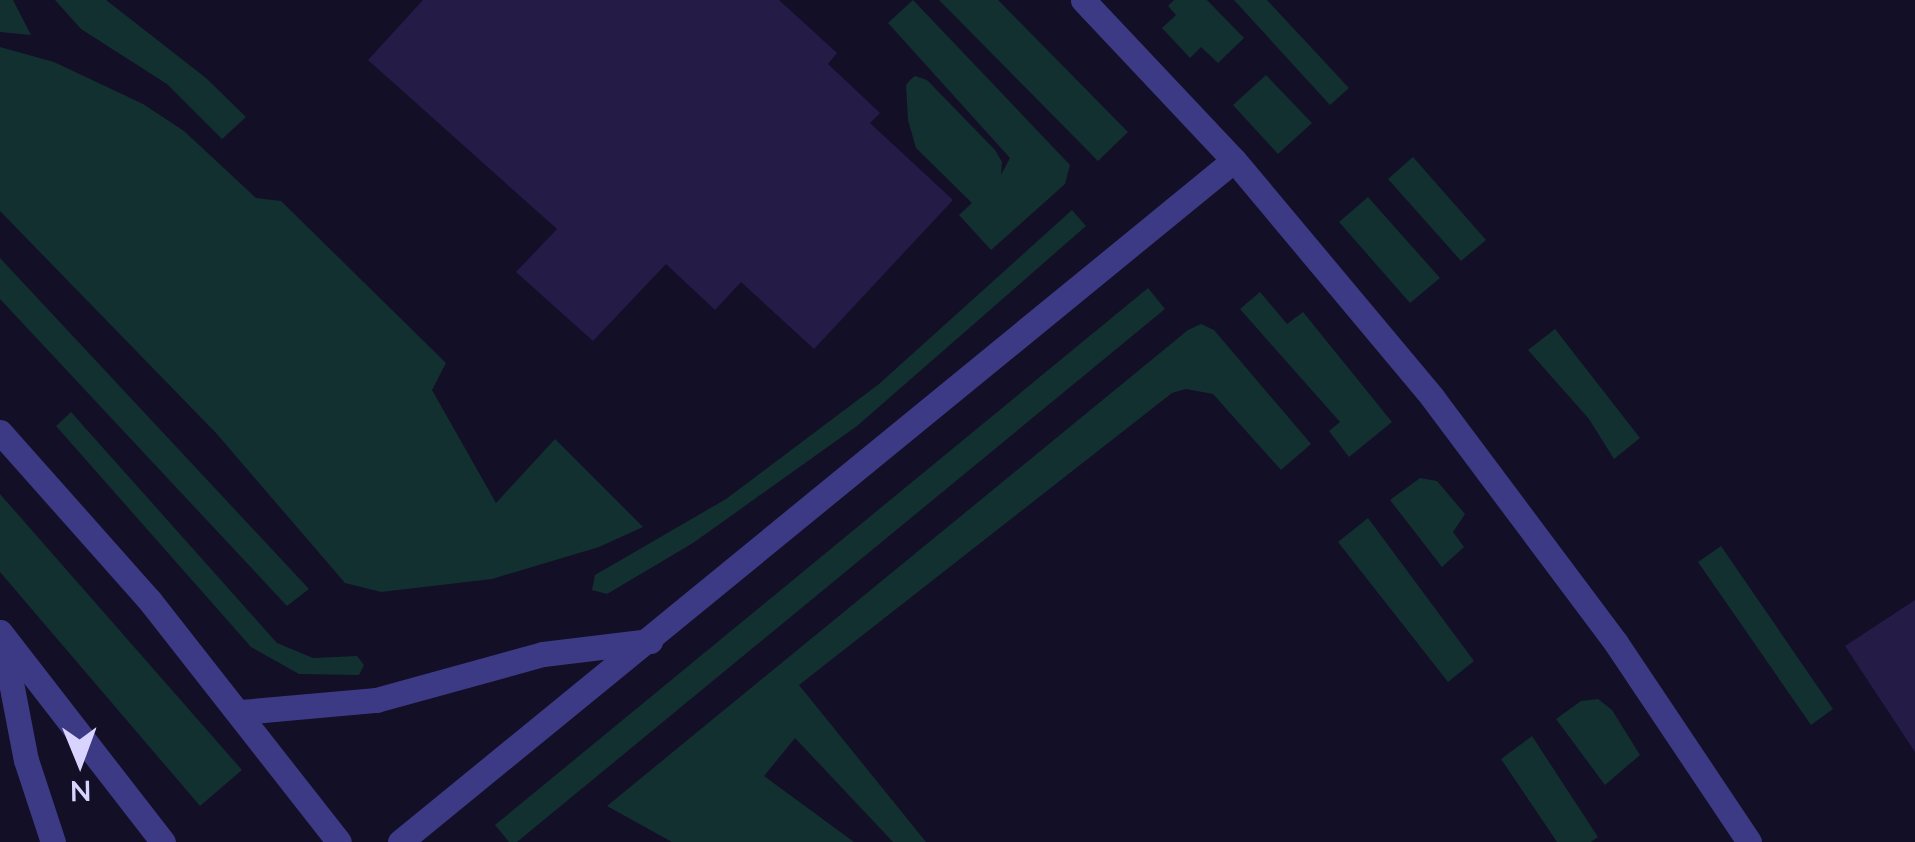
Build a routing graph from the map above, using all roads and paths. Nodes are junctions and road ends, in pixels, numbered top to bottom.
1 (1083, 0) edge
2 (1234, 160) junction
3 (0, 432) edge
4 (1, 634) edge
5 (650, 641) junction
6 (241, 712) junction
7 (54, 842) edge
8 (163, 842) edge
9 (339, 842) edge
10 (400, 842) edge
11 (1748, 842) edge

1 - 2 street
2 - 5 street
2 - 11 street
3 - 6 street
4 - 7 street
4 - 8 street
5 - 6 street
5 - 10 street
6 - 9 street

